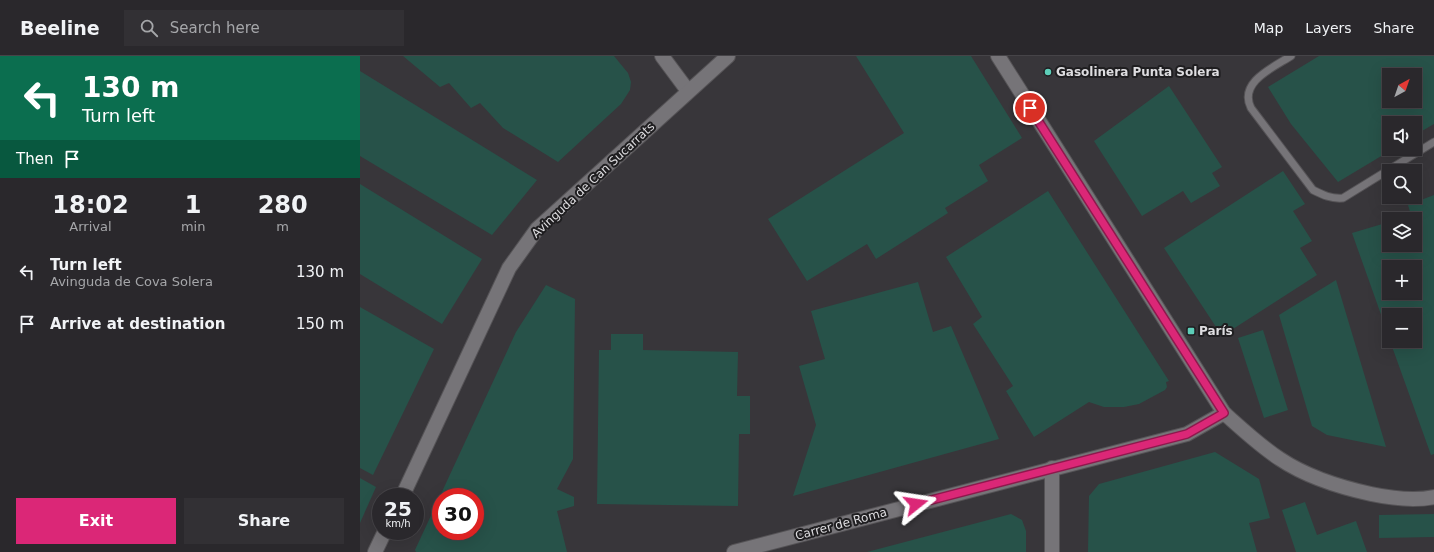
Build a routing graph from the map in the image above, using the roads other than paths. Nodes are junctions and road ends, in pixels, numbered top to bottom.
1 (662, 56) edge
2 (728, 56) edge
3 (998, 56) edge
4 (1291, 56) edge
5 (688, 92) junction
6 (1434, 142) edge
7 (1224, 413) junction
8 (1052, 468) junction
9 (406, 488) edge
10 (1434, 497) edge
11 (381, 540) edge
12 (375, 552) edge
13 (734, 552) edge
14 (1052, 552) edge

1 - 5 street
2 - 5 street, Avinguda de Can Sucarrats
3 - 7 street
4 - 6 lane
5 - 9 street, Avinguda de Can Sucarrats
7 - 8 street, Carrer de Roma
7 - 10 street
8 - 13 street, Carrer de Roma
8 - 14 street
11 - 12 street

